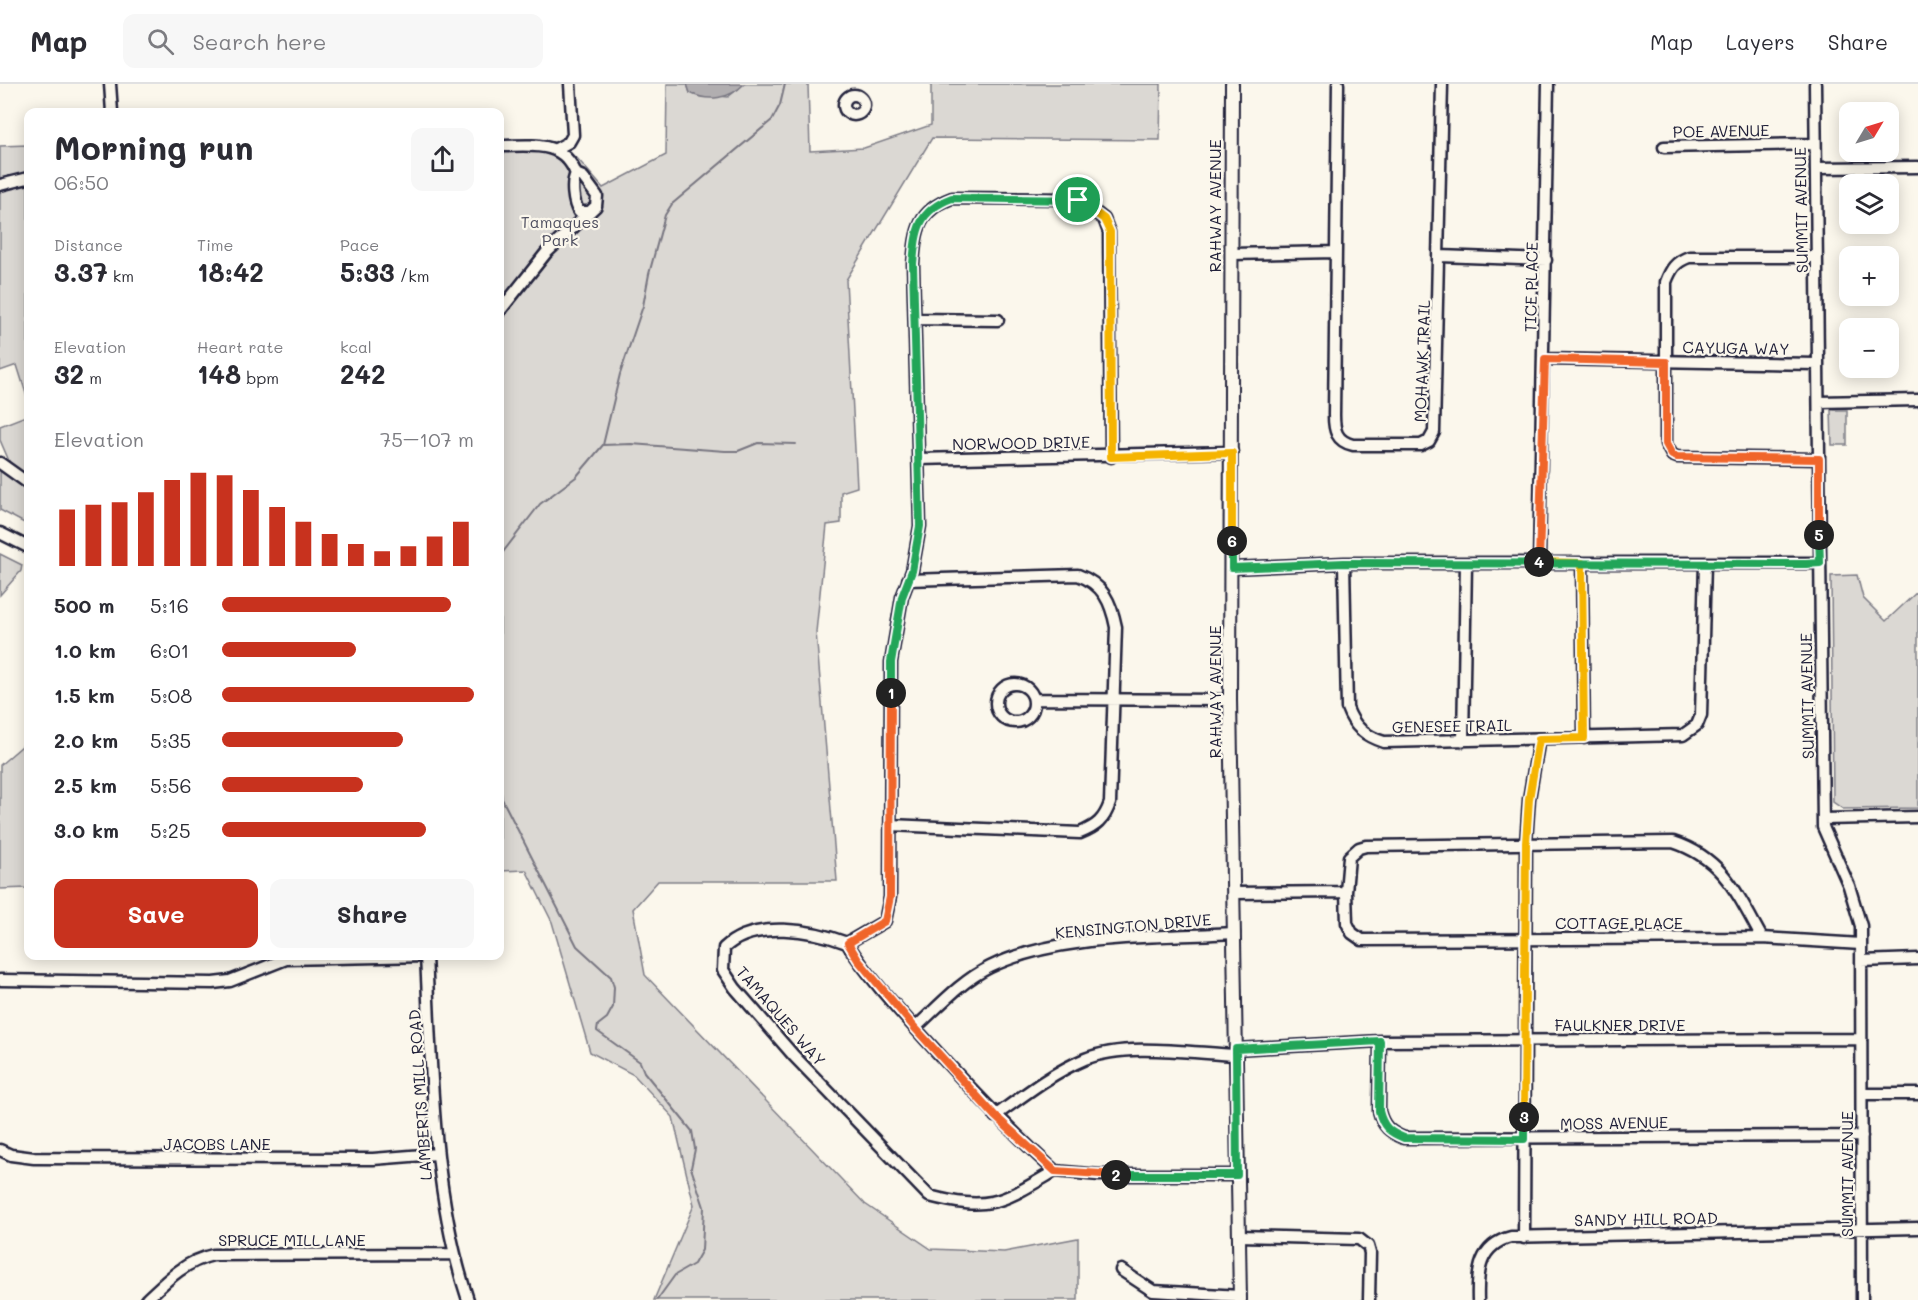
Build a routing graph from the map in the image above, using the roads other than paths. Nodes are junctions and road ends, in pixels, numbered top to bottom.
1 (110, 84) edge
2 (570, 84) edge
3 (1232, 84) edge
4 (1338, 84) edge
5 (1442, 84) edge
6 (1548, 84) edge
7 (1815, 84) edge
8 (112, 108) edge
9 (1815, 144) junction
10 (504, 146) edge
11 (1664, 147) dead end
12 (556, 149) junction
13 (1918, 167) edge
14 (1816, 168) junction
15 (576, 174) junction
16 (24, 179) edge
17 (0, 185) edge
18 (587, 212) junction
19 (1335, 252) junction
20 (1232, 254) junction
21 (1440, 256) junction
22 (1817, 257) junction
23 (1546, 260) junction
24 (504, 306) edge
25 (915, 319) junction
26 (998, 321) dead end
27 (1545, 359) junction
28 (1666, 362) junction
29 (1818, 364) junction
30 (1918, 400) edge
31 (1819, 402) junction
32 (1232, 453) junction
33 (1111, 457) junction
34 (918, 459) junction
35 (1819, 459) junction
36 (0, 463) edge
37 (24, 480) edge
38 (0, 533) edge
39 (24, 545) edge
40 (1539, 562) junction
41 (1344, 563) junction
42 (1466, 563) junction
43 (1582, 563) junction
44 (1705, 563) junction
45 (1820, 563) junction
46 (1232, 568) junction
47 (908, 579) junction
48 (1034, 699) dead end
49 (1230, 700) junction
50 (1114, 701) junction
51 (1584, 738) junction
52 (1539, 739) junction
53 (1463, 741) junction
54 (1918, 818) edge
55 (1823, 819) junction
56 (890, 825) junction
57 (1526, 843) junction
58 (1346, 892) junction
59 (1234, 893) junction
60 (1234, 933) junction
61 (1761, 938) junction
62 (1525, 939) junction
63 (848, 943) junction
64 (1861, 944) junction
65 (1918, 959) edge
66 (283, 960) edge
67 (426, 960) edge
68 (1861, 960) junction
69 (0, 980) edge
70 (915, 1028) junction
71 (1525, 1040) junction
72 (1861, 1040) junction
73 (1380, 1041) junction
74 (1236, 1052) junction
75 (1862, 1094) junction
76 (1918, 1094) edge
77 (995, 1116) junction
78 (1862, 1136) junction
79 (1524, 1139) junction
80 (0, 1150) edge
81 (436, 1154) junction
82 (1055, 1171) junction
83 (1237, 1175) junction
84 (1918, 1228) edge
85 (1862, 1230) junction
86 (1239, 1236) junction
87 (1524, 1238) junction
88 (453, 1254) junction
89 (1121, 1270) dead end
90 (1240, 1298) edge
91 (146, 1300) edge
92 (468, 1300) edge
93 (1369, 1300) edge
94 (1478, 1300) edge
95 (1862, 1300) edge

1 - 8 street
2 - 12 street
3 - 20 street, RAHWAY AVENUE
4 - 19 street, MOHAWK TRAIL
5 - 21 street, MOHAWK TRAIL
6 - 23 street, TICE PLACE
7 - 9 street, SUMMIT AVENUE
9 - 11 street, POE AVENUE
9 - 14 street, SUMMIT AVENUE
10 - 12 street
12 - 15 street
13 - 14 street
14 - 22 street, SUMMIT AVENUE
15 - 18 street
15 - 18 street
16 - 17 street
18 - 24 street
19 - 20 street
19 - 21 street, MOHAWK TRAIL
20 - 32 street, RAHWAY AVENUE
21 - 23 street
22 - 28 street
22 - 29 street, SUMMIT AVENUE
23 - 27 street, TICE PLACE
25 - 26 street
25 - 33 street
25 - 34 street
27 - 28 street, CAYUGA WAY
27 - 40 street, TICE PLACE
28 - 29 street, CAYUGA WAY
28 - 35 street
29 - 31 street, SUMMIT AVENUE
30 - 31 street
31 - 35 street, SUMMIT AVENUE
32 - 33 street, NORWOOD DRIVE
32 - 46 street, RAHWAY AVENUE
33 - 34 street, NORWOOD DRIVE
34 - 47 street
35 - 45 street, SUMMIT AVENUE
36 - 37 street
38 - 39 street
40 - 42 street
40 - 43 street
41 - 42 street
41 - 46 street
41 - 53 street, GENESEE TRAIL
42 - 53 street
43 - 44 street
43 - 51 street
44 - 45 street
44 - 51 street, GENESEE TRAIL
45 - 55 street, SUMMIT AVENUE
46 - 49 street, RAHWAY AVENUE
47 - 50 street
47 - 56 street
48 - 50 street
49 - 50 street
49 - 59 street, RAHWAY AVENUE
50 - 56 street
51 - 52 street, GENESEE TRAIL
52 - 53 street, GENESEE TRAIL
52 - 57 street
54 - 55 street
55 - 64 street, SUMMIT AVENUE
56 - 63 street
57 - 58 street, COTTAGE PLACE
57 - 61 street, COTTAGE PLACE
57 - 62 street
58 - 59 street
58 - 62 street, COTTAGE PLACE
59 - 60 street, RAHWAY AVENUE
60 - 70 street, KENSINGTON DRIVE
60 - 74 street, RAHWAY AVENUE
61 - 62 street, COTTAGE PLACE
61 - 64 street, COTTAGE PLACE
62 - 71 street
63 - 70 street
63 - 82 street, TAMAQUES WAY
64 - 68 street, SUMMIT AVENUE
65 - 68 street
66 - 69 street
67 - 81 street, LAMBERTS MILL ROAD
68 - 72 street, SUMMIT AVENUE
70 - 77 street
71 - 72 street, FAULKNER DRIVE
71 - 73 street, FAULKNER DRIVE
71 - 79 street
72 - 75 street, SUMMIT AVENUE
73 - 74 street, FAULKNER DRIVE
73 - 79 street, MOSS AVENUE
74 - 77 street, FAULKNER DRIVE
74 - 83 street, RAHWAY AVENUE
75 - 76 street
75 - 78 street, SUMMIT AVENUE
77 - 82 street
78 - 79 street, MOSS AVENUE
78 - 85 street, SUMMIT AVENUE
79 - 87 street
80 - 81 street, JACOBS LANE
81 - 88 street, LAMBERTS MILL ROAD
82 - 83 street
83 - 86 street, RAHWAY AVENUE
84 - 85 street, SANDY HILL ROAD
85 - 87 street, SANDY HILL ROAD
85 - 95 street, SUMMIT AVENUE
86 - 90 street, RAHWAY AVENUE
86 - 93 street
87 - 94 street, SANDY HILL ROAD
88 - 91 street, SPRUCE MILL LANE
88 - 92 street, LAMBERTS MILL ROAD
89 - 90 street

